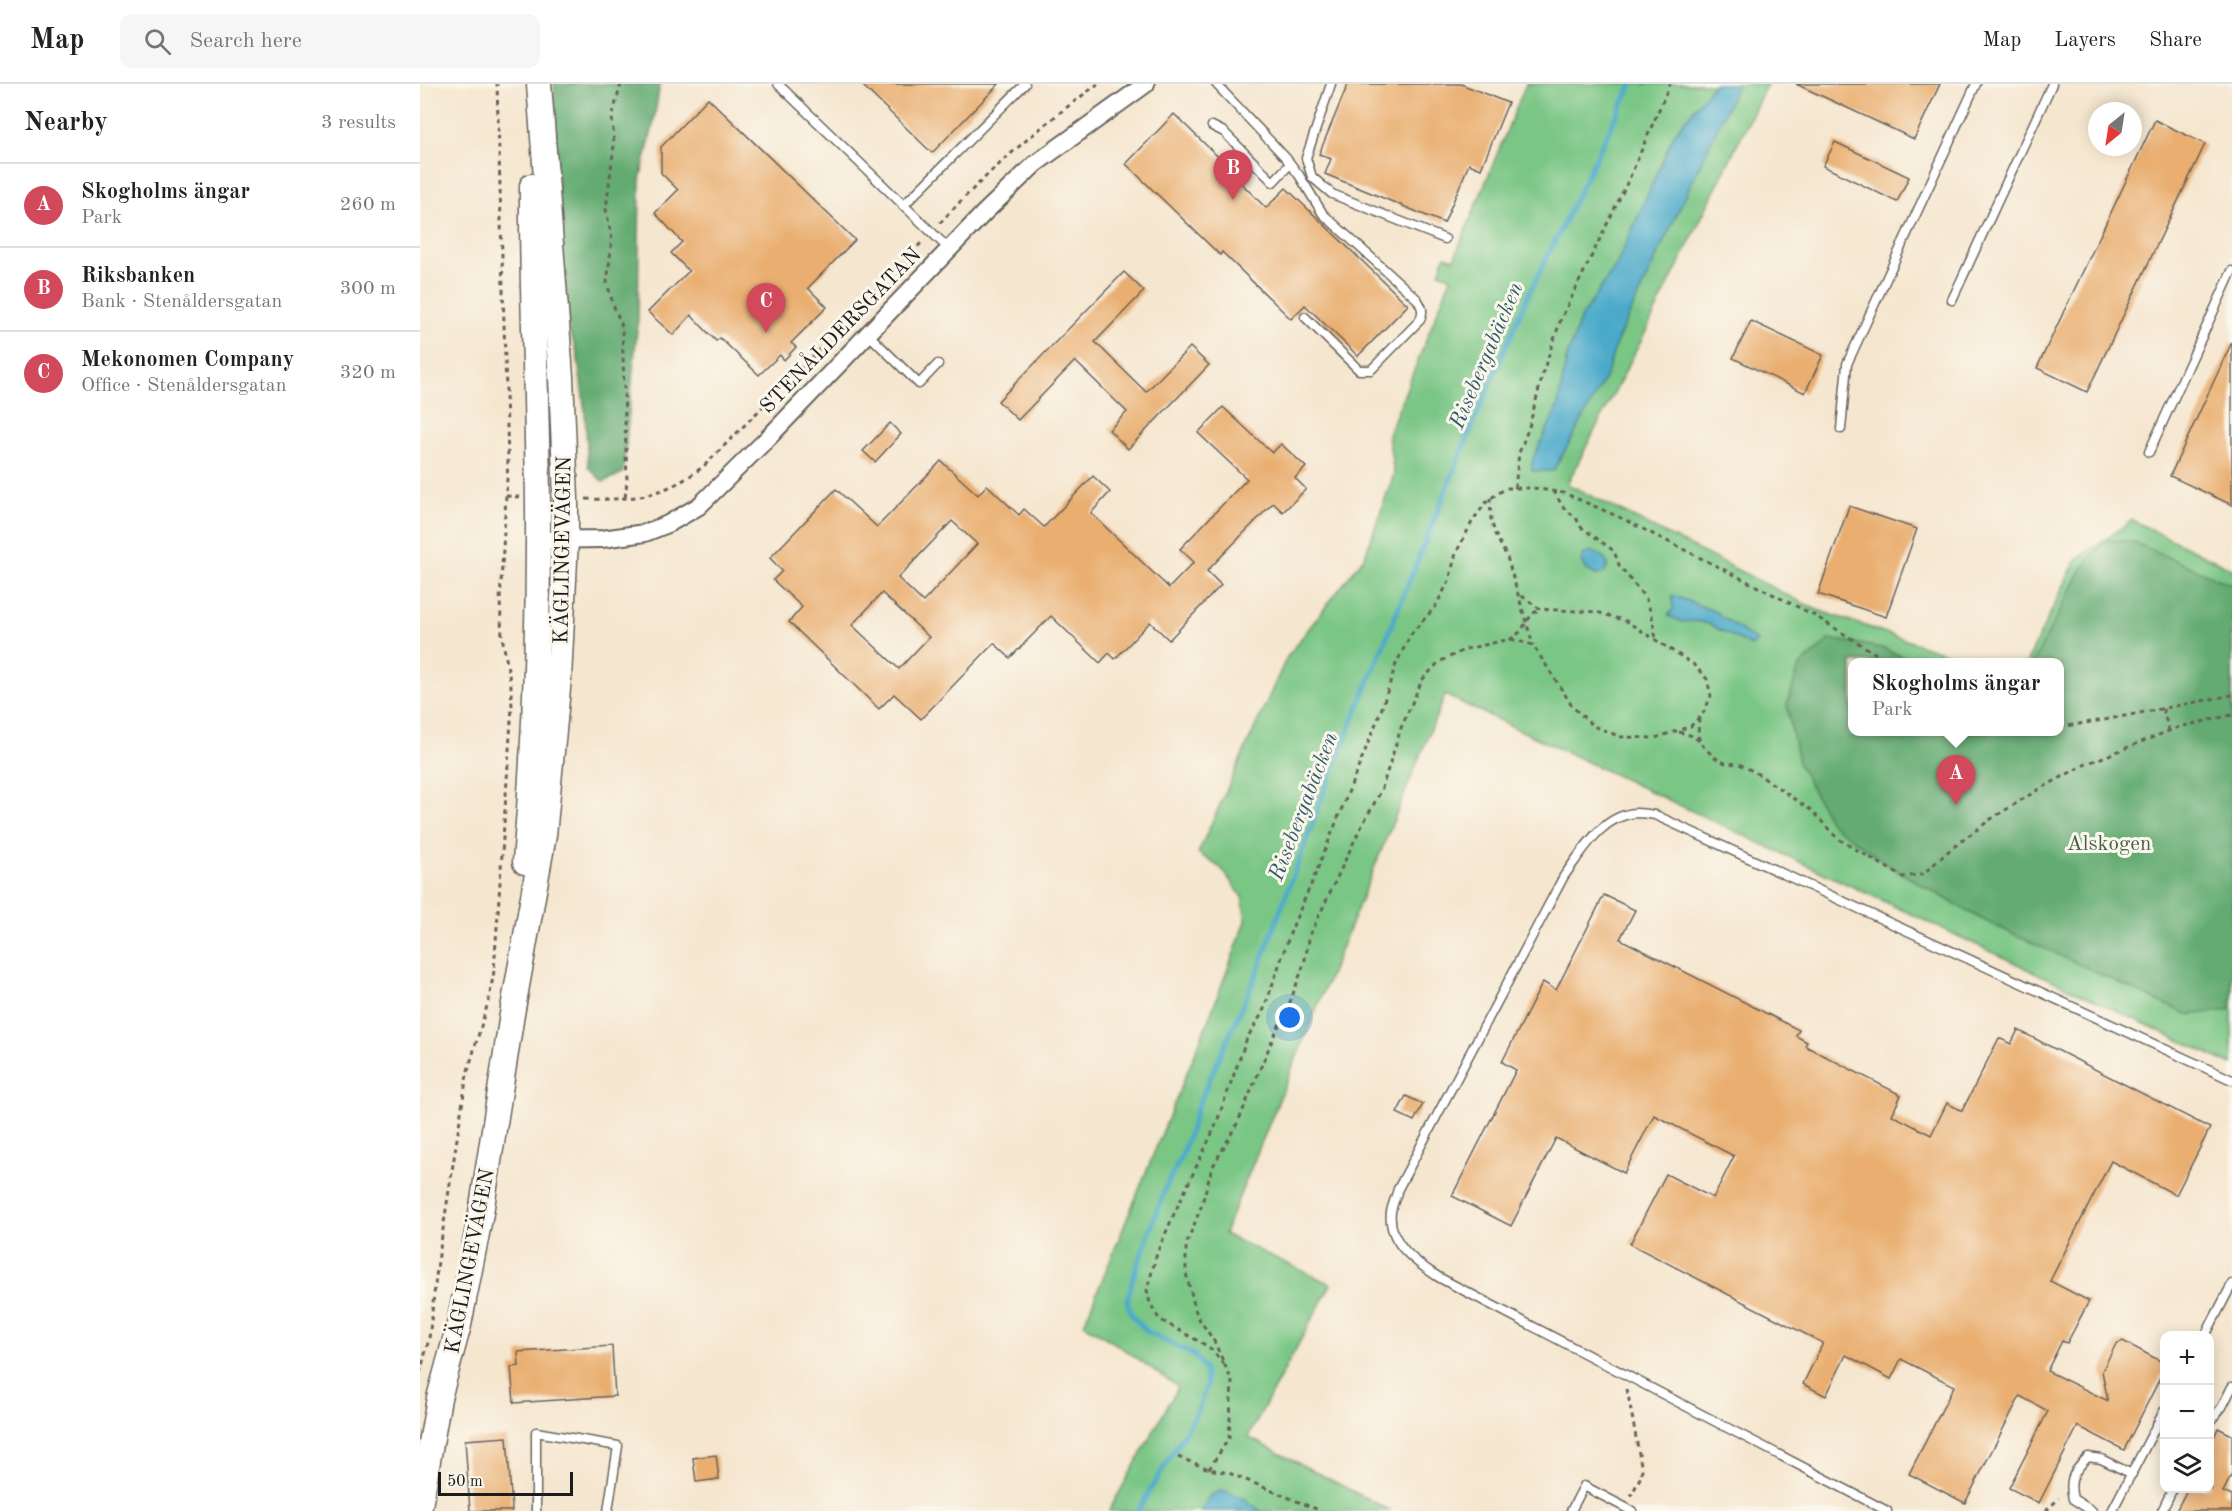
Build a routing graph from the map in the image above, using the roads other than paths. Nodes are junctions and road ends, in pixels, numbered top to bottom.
1 (533, 84) edge
2 (539, 84) edge
3 (778, 84) edge
4 (1025, 84) edge
5 (1216, 84) edge
6 (1331, 84) edge
7 (1976, 84) edge
8 (2052, 84) edge
9 (1142, 85) edge
10 (1212, 126) dead end
11 (1290, 164) junction
12 (903, 206) junction
13 (1444, 239) dead end
14 (949, 249) junction
15 (2232, 271) edge
16 (1953, 300) dead end
17 (1305, 317) dead end
18 (868, 334) junction
19 (938, 363) dead end
20 (1841, 429) dead end
21 (2149, 452) dead end
22 (538, 540) junction
23 (566, 540) junction
24 (512, 1014) junction
25 (2232, 1080) edge
26 (2232, 1284) edge
27 (2207, 1331) edge
28 (2232, 1387) edge
29 (2214, 1416) edge
30 (2160, 1420) edge
31 (2132, 1474) junction
32 (2171, 1493) edge
33 (420, 1506) edge
34 (1628, 1509) edge
35 (536, 1511) edge
36 (608, 1511) edge
37 (1571, 1511) edge
38 (1887, 1511) edge
39 (2092, 1511) edge
40 (2112, 1511) edge
41 (2162, 1511) edge

1 - 22 main road, KÄGLINGEVÄGEN
2 - 23 main road, KÄGLINGEVÄGEN
3 - 12 lane
4 - 12 lane
5 - 11 lane
6 - 13 lane
7 - 20 lane
8 - 16 lane
9 - 14 street, STENÅLDERSGATAN
10 - 11 lane
11 - 17 lane
12 - 14 lane
14 - 18 street, STENÅLDERSGATAN
15 - 21 lane
18 - 19 lane
18 - 23 street, STENÅLDERSGATAN
22 - 23 street, STENÅLDERSGATAN
22 - 24 main road, KÄGLINGEVÄGEN
23 - 24 main road, KÄGLINGEVÄGEN
24 - 33 main road, KÄGLINGEVÄGEN
25 - 38 lane
26 - 27 lane
28 - 29 lane
30 - 31 lane
31 - 39 lane
31 - 40 lane
32 - 41 lane
34 - 37 lane
35 - 36 lane

